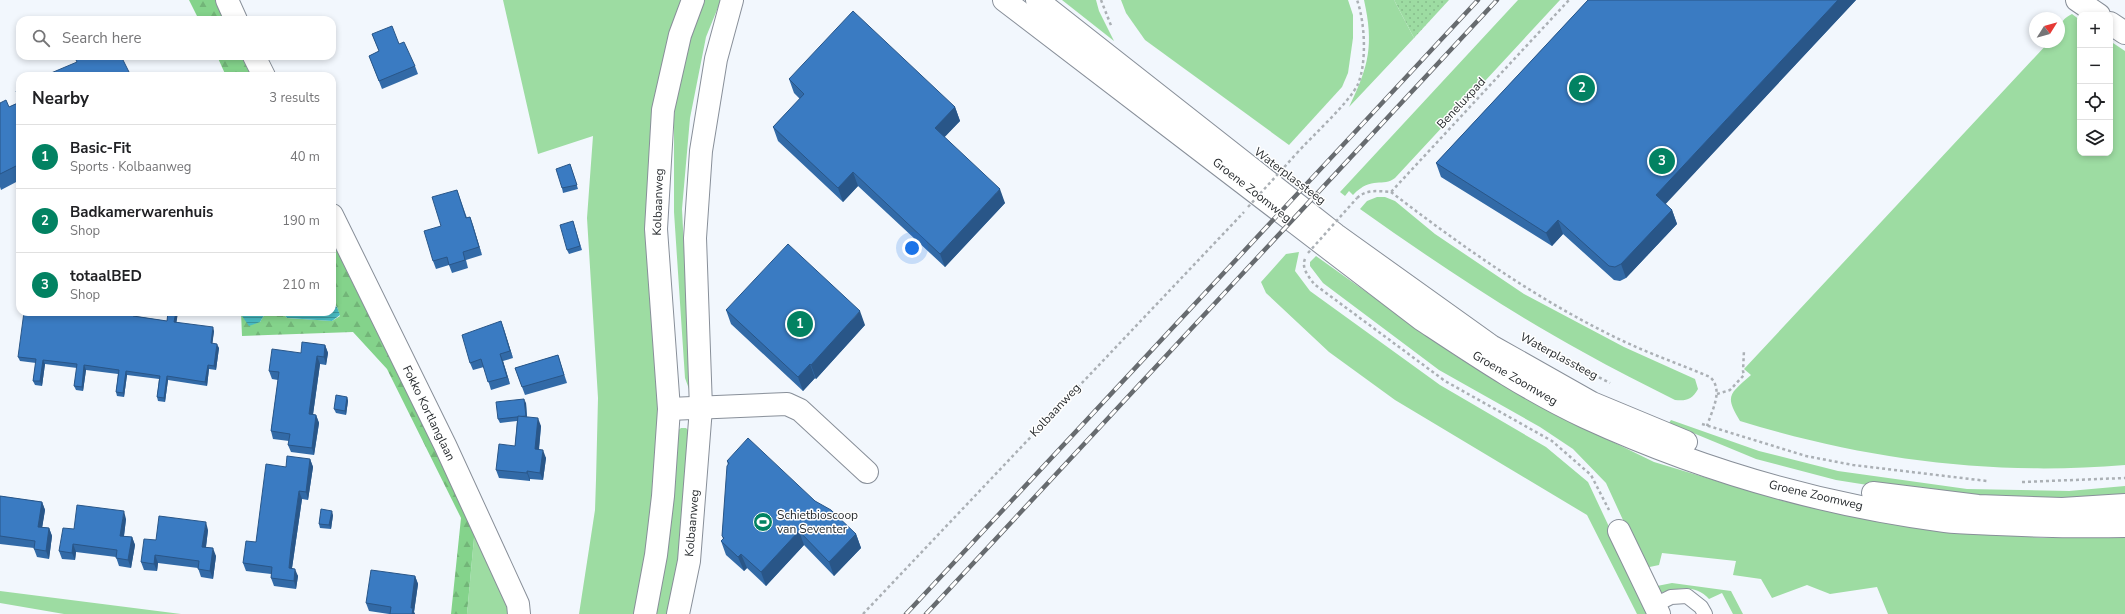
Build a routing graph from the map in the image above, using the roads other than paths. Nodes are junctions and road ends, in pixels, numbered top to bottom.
1 (226, 0) edge
2 (693, 0) edge
3 (732, 0) edge
4 (1004, 0) edge
5 (1037, 0) edge
6 (2076, 0) edge
7 (2094, 12) edge
8 (234, 16) edge
9 (2113, 25) edge
10 (2125, 33) edge
11 (256, 60) edge
12 (262, 72) edge
13 (336, 223) edge
14 (669, 408) junction
15 (701, 408) junction
16 (867, 472) dead end
17 (2125, 505) edge
18 (2125, 526) edge
19 (1619, 531) road end
20 (1657, 609) edge
21 (519, 614) edge
22 (645, 614) edge
23 (678, 614) edge
24 (1705, 614) edge

1 - 8 main road
2 - 14 main road, Kolbaanweg
3 - 15 main road, Kolbaanweg
4 - 18 main road, Groene Zoomweg
5 - 17 main road, Groene Zoomweg
6 - 7 main road
9 - 10 main road
11 - 12 main road
13 - 21 main road, Fokko Kortlanglaan
14 - 15 main road
14 - 22 main road, Kolbaanweg
15 - 16 main road
15 - 23 main road, Kolbaanweg
19 - 20 main road
20 - 24 lane

